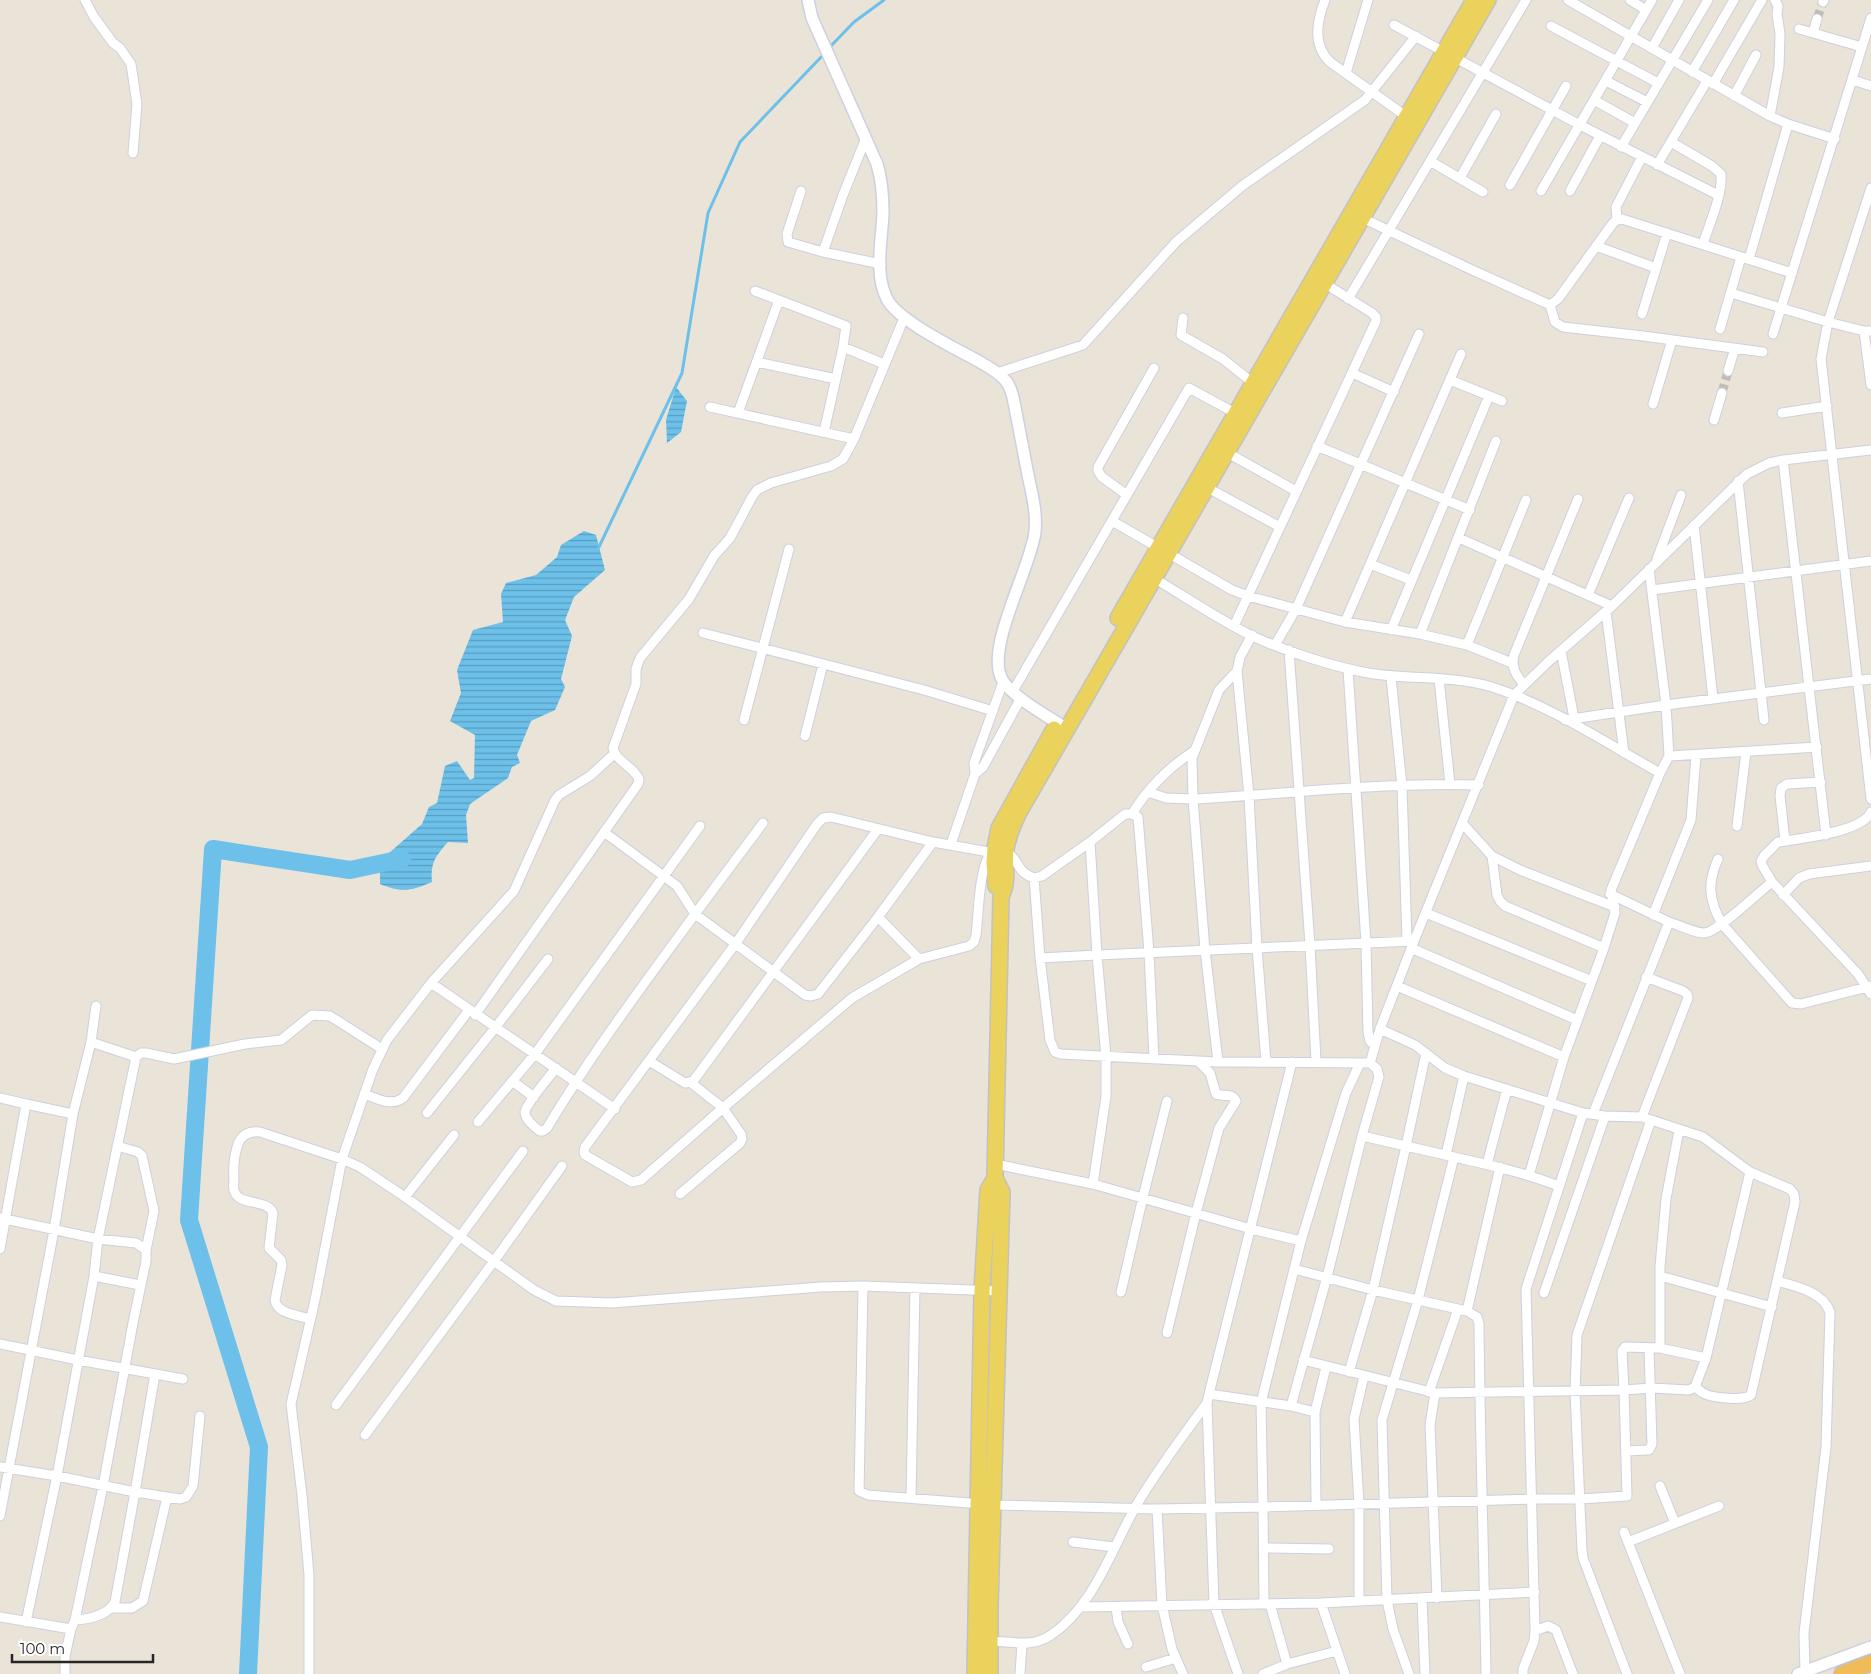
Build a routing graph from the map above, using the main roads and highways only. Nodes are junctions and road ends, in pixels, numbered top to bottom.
1 (1474, 0) edge
2 (1488, 0) edge
3 (1450, 54) junction
4 (1357, 215) junction
5 (1276, 353) junction
6 (1163, 550) junction
7 (995, 1171) junction
8 (986, 1505) junction
9 (1871, 1663) edge
10 (975, 1674) edge
11 (990, 1674) edge
12 (1842, 1674) edge

1 - 3 main road
2 - 3 main road
3 - 4 main road
3 - 4 main road
4 - 5 main road
4 - 5 main road
5 - 6 main road
5 - 6 main road
6 - 7 main road
7 - 8 main road
7 - 8 main road
8 - 10 main road
8 - 11 main road
9 - 12 highway

